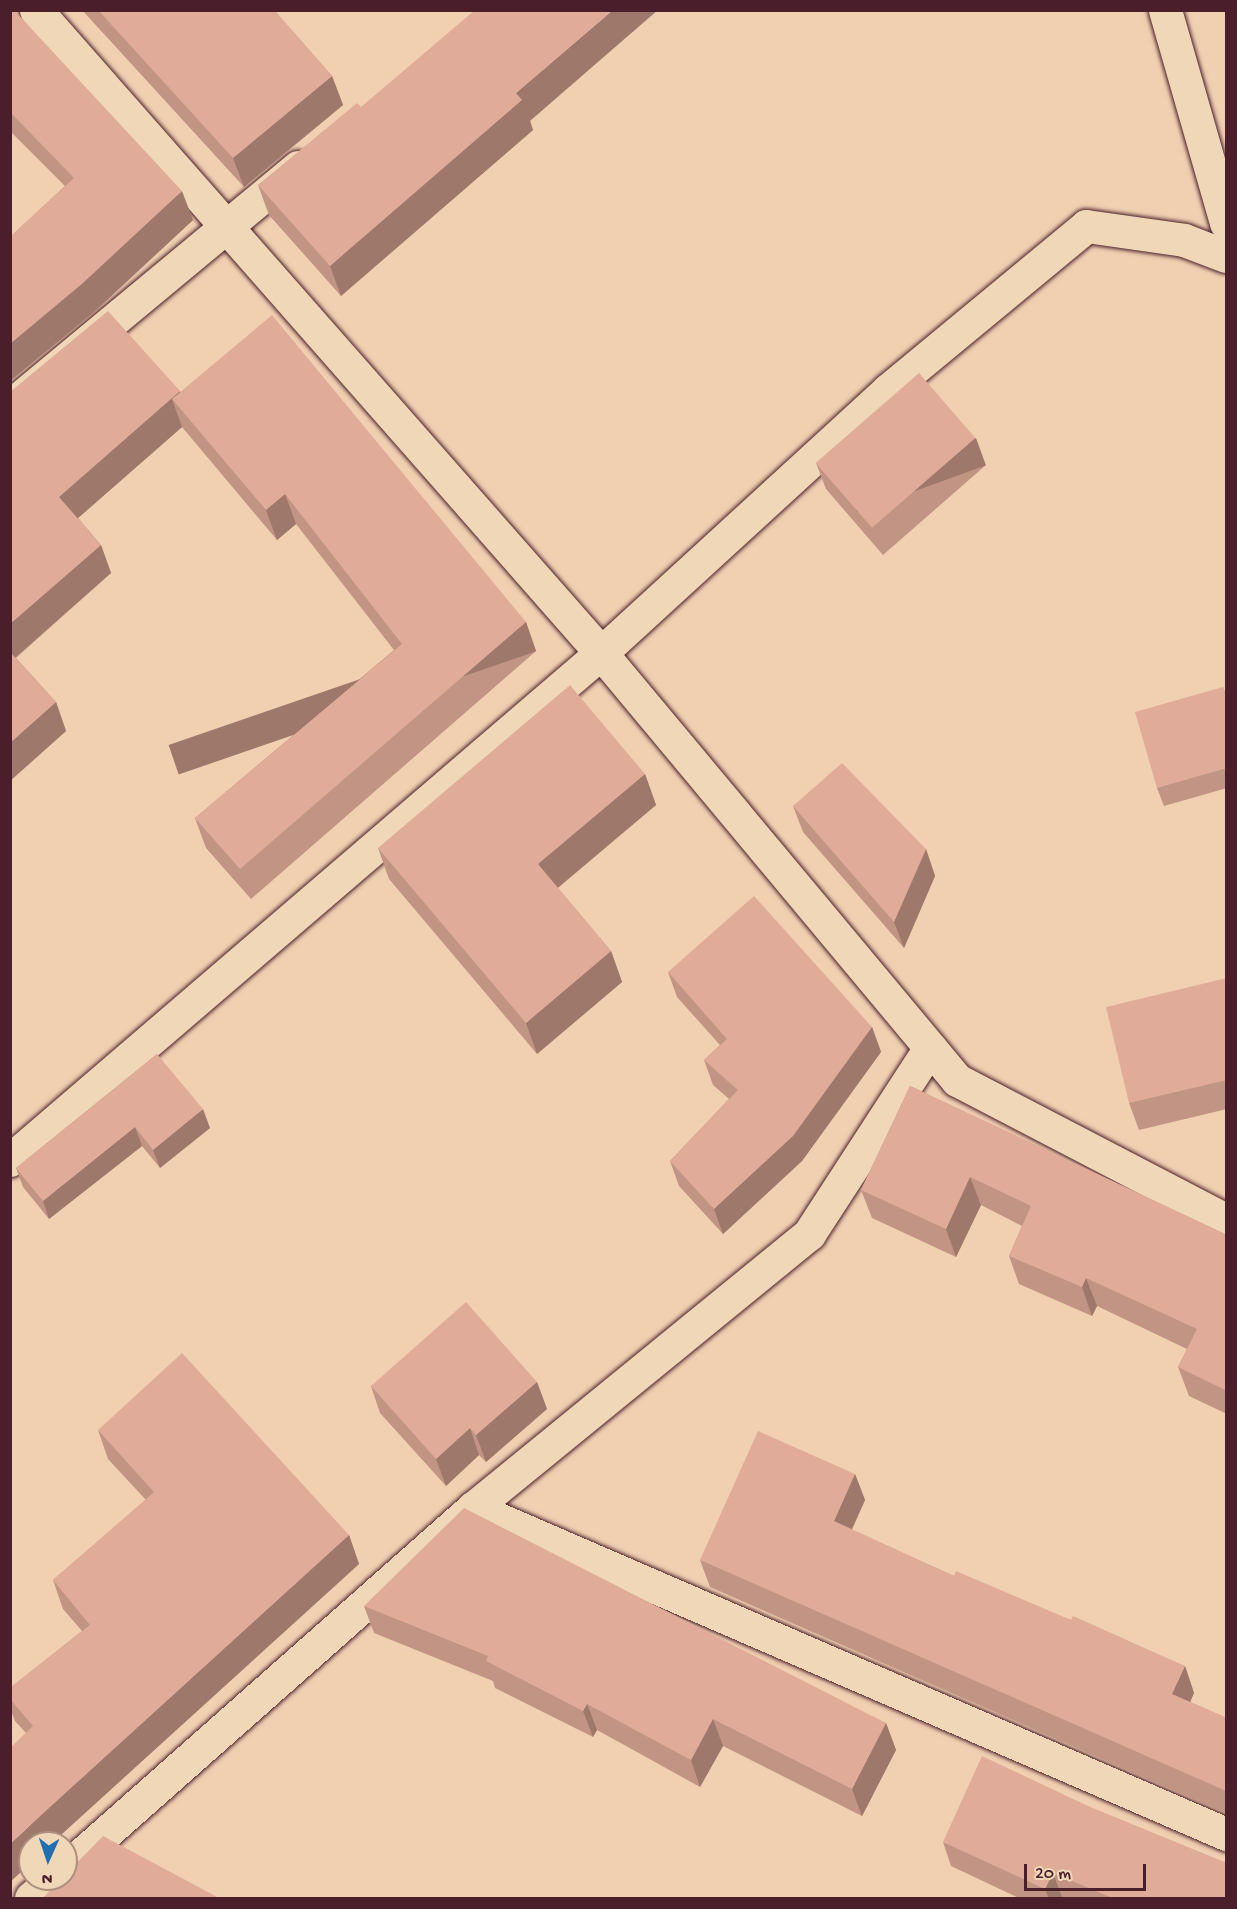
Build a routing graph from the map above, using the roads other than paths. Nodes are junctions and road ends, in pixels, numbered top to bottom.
1 (36, 10) edge
2 (1165, 10) edge
3 (320, 149) edge
4 (1227, 223) edge
5 (228, 226) junction
6 (1227, 256) edge
7 (10, 406) edge
8 (601, 653) junction
9 (930, 1048) junction
10 (10, 1160) edge
11 (1227, 1220) edge
12 (473, 1508) junction
13 (1227, 1834) edge
14 (78, 1857) edge

1 - 5 street
2 - 4 street
3 - 5 street
5 - 7 street
5 - 8 street
6 - 8 street
8 - 9 street
8 - 10 street
9 - 11 street
9 - 12 street
12 - 13 street
12 - 14 street

